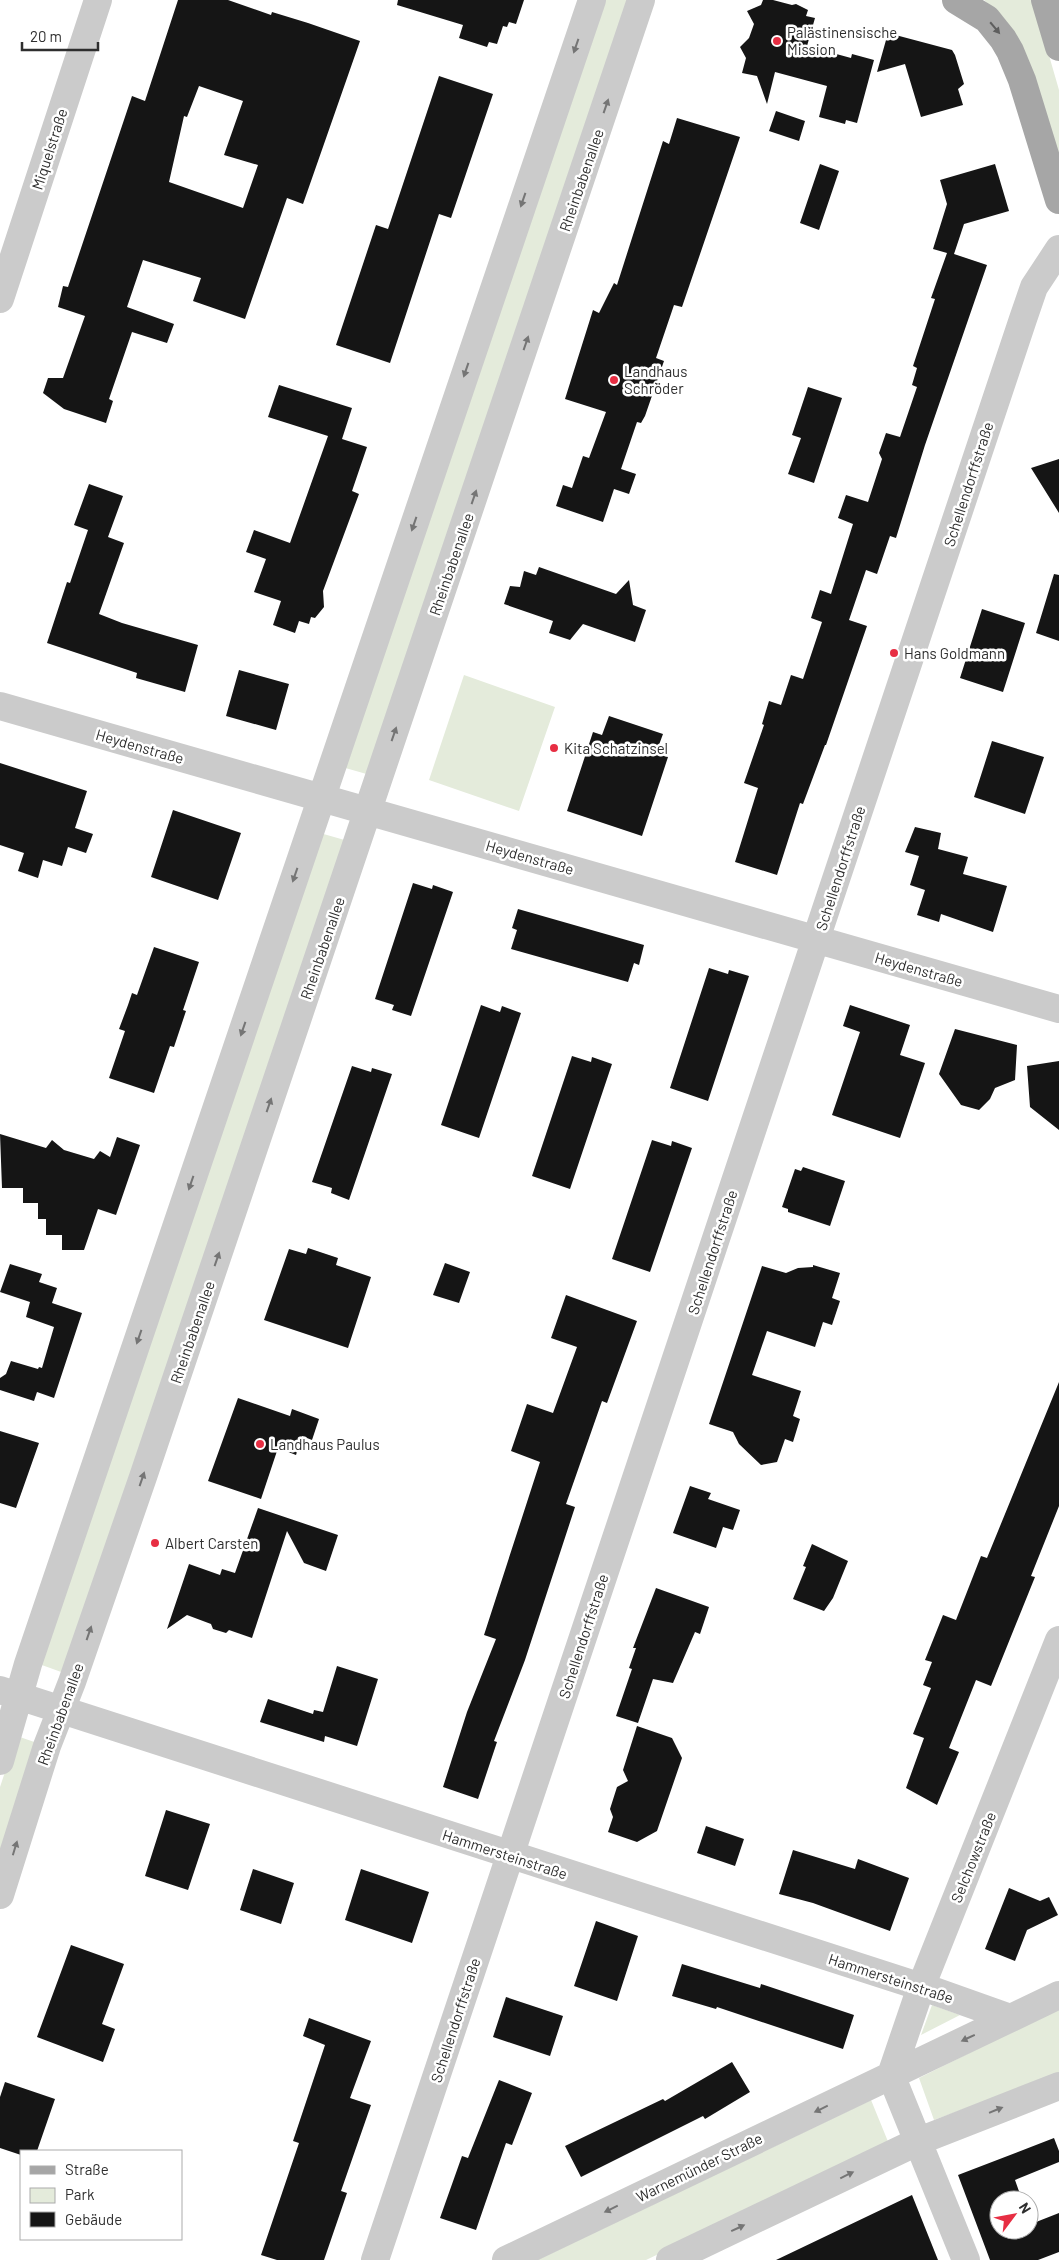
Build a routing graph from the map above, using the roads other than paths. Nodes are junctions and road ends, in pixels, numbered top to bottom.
1 (98, 0) edge
2 (592, 0) edge
3 (641, 0) edge
4 (956, 0) edge
5 (1046, 0) edge
6 (1059, 47) edge
7 (1059, 200) edge
8 (1059, 249) edge
9 (0, 299) edge
10 (0, 706) edge
11 (322, 798) junction
12 (368, 811) junction
13 (816, 939) junction
14 (1059, 1009) edge
15 (1059, 1640) edge
16 (10, 1694) edge
17 (61, 1711) junction
18 (0, 1761) edge
19 (510, 1856) junction
20 (0, 1895) edge
21 (921, 1986) junction
22 (1059, 1995) edge
23 (1010, 2018) junction
24 (891, 2075) junction
25 (1059, 2086) edge
26 (918, 2141) junction
27 (375, 2260) edge
28 (506, 2260) edge
29 (670, 2260) edge
30 (966, 2260) edge

1 - 9 street, Miquelstraße
2 -> 11 street
12 -> 3 street, Rheinbabenallee
4 -> 7 main road
5 - 6 main road
8 - 13 street, Schellendorffstraße
10 - 11 street, Heydenstraße
11 - 12 street, Heydenstraße
11 -> 16 street
12 - 13 street, Heydenstraße
17 -> 12 street, Rheinbabenallee
13 - 14 street, Heydenstraße
13 - 19 street, Schellendorffstraße
15 - 21 street, Selchowstraße
16 - 17 street, Hammersteinstraße
16 - 18 street
17 - 19 street, Hammersteinstraße
20 -> 17 street, Rheinbabenallee
19 - 21 street, Hammersteinstraße
19 - 27 street, Schellendorffstraße
21 - 23 street, Hammersteinstraße
21 - 24 street, Selchowstraße
22 - 23 street, Warnemünder Straße
23 -> 24 street, Warnemünder Straße
24 - 26 street
24 -> 28 street, Warnemünder Straße
26 -> 25 street
29 -> 26 street
26 - 30 street

